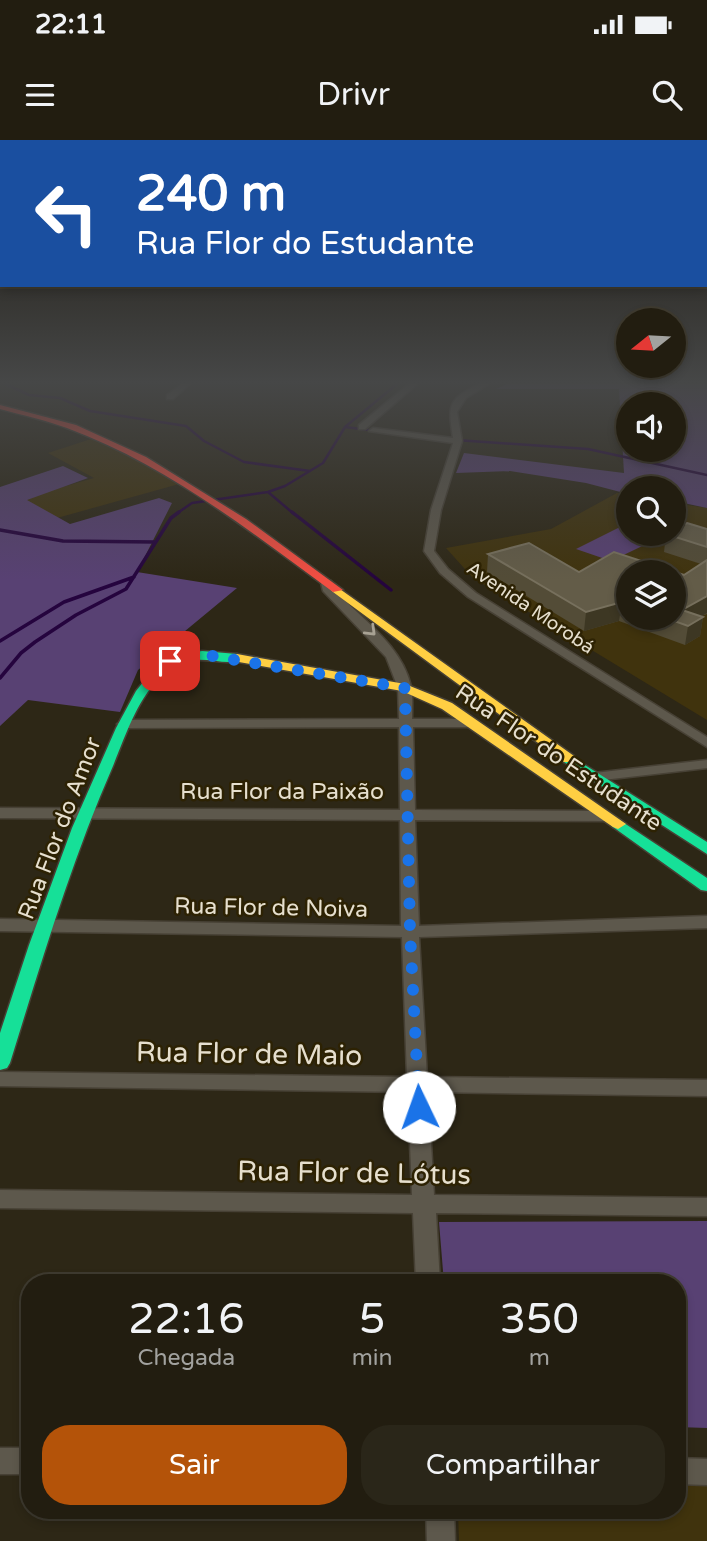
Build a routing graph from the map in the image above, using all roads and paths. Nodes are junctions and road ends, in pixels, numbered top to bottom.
1 (123, 449) edge
2 (456, 449) edge
3 (327, 583) junction
4 (170, 661) joint
5 (405, 688) junction
6 (405, 722) junction
7 (472, 723) junction
8 (124, 724) junction
9 (707, 743) edge
10 (707, 764) edge
11 (594, 777) junction
12 (0, 813) edge
13 (407, 813) junction
14 (86, 814) junction
15 (604, 816) junction
16 (707, 849) edge
17 (707, 886) edge
18 (707, 922) edge
19 (0, 925) edge
20 (44, 926) junction
21 (410, 932) junction
22 (0, 1063) edge
23 (0, 1079) edge
24 (418, 1083) junction
25 (707, 1088) edge
26 (0, 1199) edge
27 (423, 1202) junction
28 (707, 1207) edge
29 (427, 1274) edge
30 (0, 1461) edge
31 (21, 1461) edge
32 (686, 1471) edge
33 (707, 1472) edge
34 (440, 1519) edge
35 (441, 1541) edge

1 - 3 main road
2 - 9 street, Avenida Morobá
3 -> 5 street
3 - 11 main road
4 - 5 main road, Rua Flor do Estudante
4 - 8 main road, Rua Flor do Amor
5 - 6 street
5 - 7 main road, Rua Flor do Estudante
6 - 7 street
6 - 8 street
6 - 13 street
7 - 15 main road, Rua Flor do Estudante
8 - 14 main road, Rua Flor do Amor
10 - 11 street
11 - 16 main road
12 - 14 street, Rua Flor da Paixão
13 - 14 street, Rua Flor da Paixão
13 - 15 street, Rua Flor da Paixão
13 - 21 street
14 - 20 main road, Rua Flor do Amor
15 - 17 main road, Rua Flor do Estudante
18 - 21 street, Rua Flor de Noiva
19 - 20 street, Rua Flor de Noiva
20 - 21 street, Rua Flor de Noiva
20 - 22 main road, Rua Flor do Amor
21 - 24 street
23 - 24 street, Rua Flor de Maio
24 - 25 street, Rua Flor de Maio
24 - 27 street
26 - 27 street, Rua Flor de Lótus
27 - 28 street, Rua Flor de Lótus
27 - 29 street
30 - 31 street
32 - 33 street
34 - 35 street

